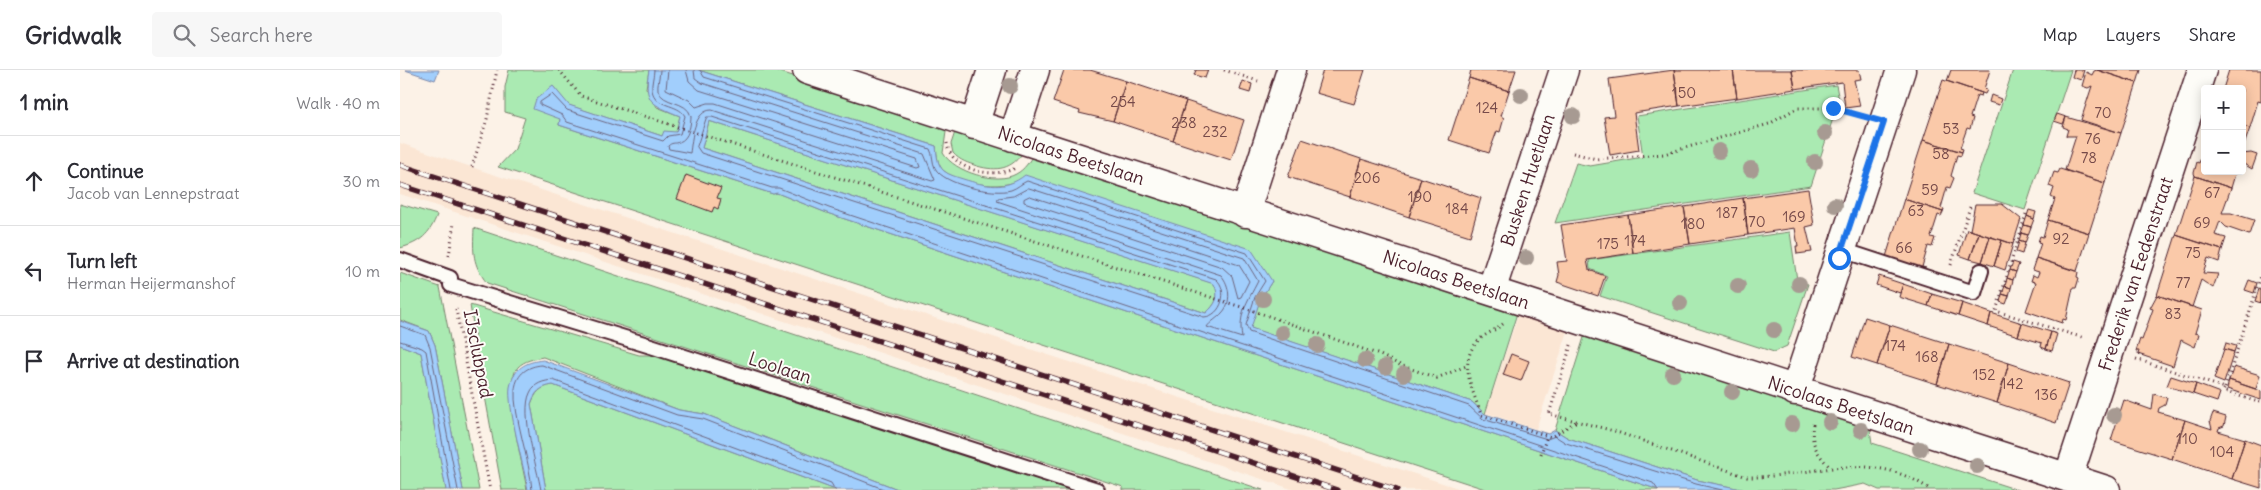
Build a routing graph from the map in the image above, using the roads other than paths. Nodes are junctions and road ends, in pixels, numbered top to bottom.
1 (807, 70) edge
2 (992, 70) edge
3 (1035, 70) edge
4 (1564, 70) edge
5 (1901, 70) edge
6 (2202, 70) edge
7 (1288, 80) edge
8 (974, 125) junction
9 (1013, 137) junction
10 (1245, 213) junction
11 (1842, 250) junction
12 (400, 260) edge
13 (1981, 271) dead end
14 (1502, 294) junction
15 (1795, 391) junction
16 (2068, 478) junction
17 (1097, 490) edge
18 (2106, 490) edge

1 - 8 street, Nicolaas Beetslaan
2 - 8 street
3 - 9 street
4 - 14 street, Busken Huetlaan
5 - 11 street
6 - 16 street, Frederik van Eedenstraat
7 - 10 street
8 - 9 street, Nicolaas Beetslaan
9 - 10 street, Nicolaas Beetslaan
10 - 14 street, Nicolaas Beetslaan
11 - 13 lane
11 - 15 street
12 - 17 lane, Loolaan
14 - 15 street, Nicolaas Beetslaan
15 - 16 street, Nicolaas Beetslaan
16 - 18 street, Nicolaas Beetslaan

